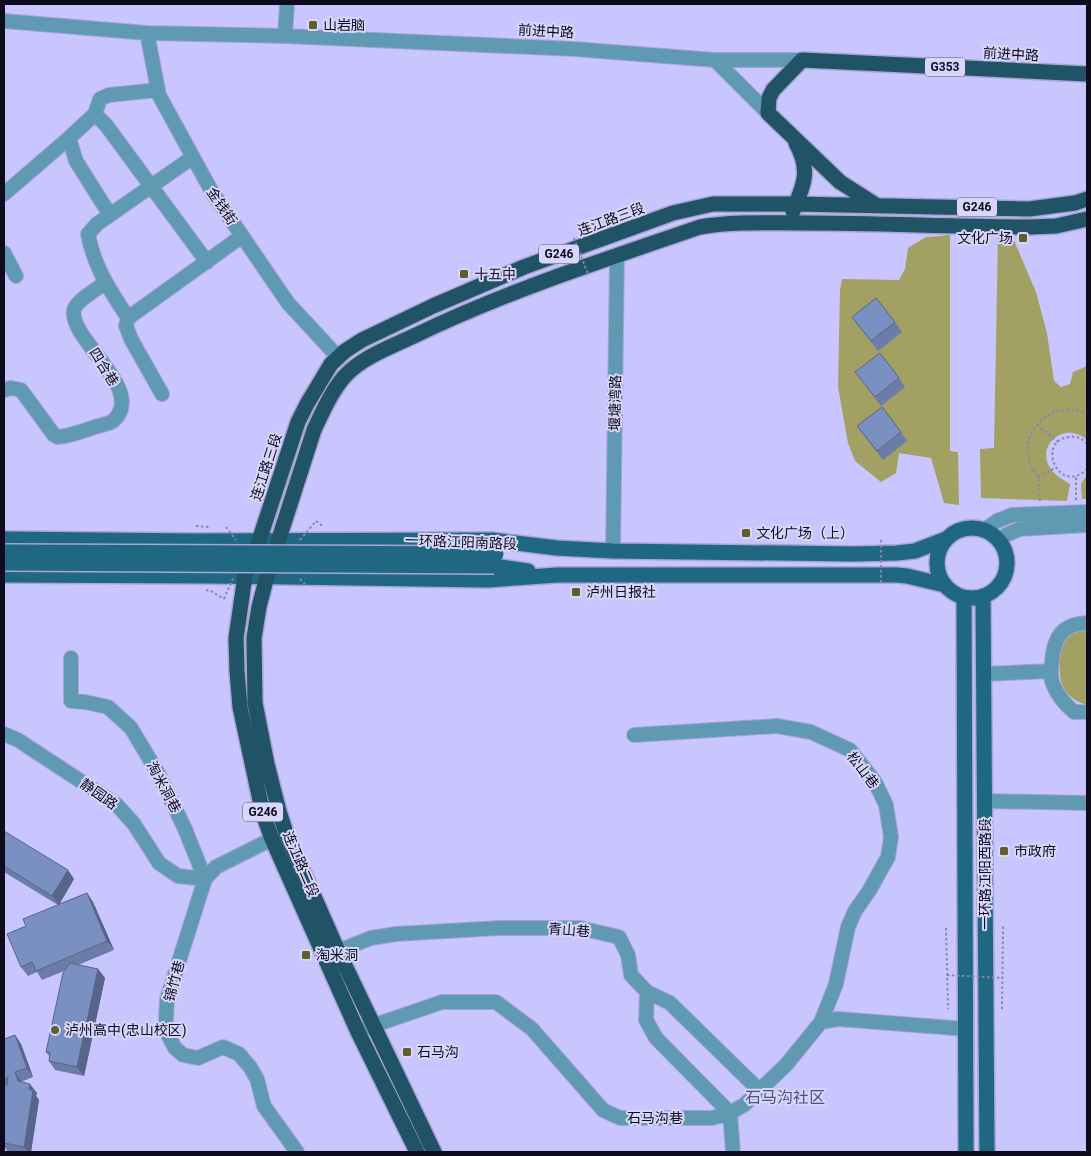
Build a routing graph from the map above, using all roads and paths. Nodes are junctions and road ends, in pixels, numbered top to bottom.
1 (287, 4) edge
2 (4, 21) edge
3 (147, 33) junction
4 (285, 36) junction
5 (715, 60) junction
6 (802, 60) junction
7 (1087, 74) edge
8 (158, 90) junction
9 (768, 113) junction
10 (94, 114) junction
11 (792, 137) junction
12 (69, 138) junction
13 (193, 157) junction
14 (151, 186) junction
15 (4, 194) edge
16 (1087, 199) edge
17 (796, 204) junction
18 (878, 206) junction
19 (110, 215) junction
20 (1087, 219) edge
21 (788, 223) junction
22 (242, 236) junction
23 (574, 238) dead end
24 (4, 253) edge
25 (617, 256) junction
26 (207, 262) junction
27 (588, 274) dead end
28 (16, 276) dead end
29 (105, 283) junction
30 (128, 318) junction
31 (338, 357) junction
32 (4, 390) edge
33 (162, 394) dead end
34 (1087, 414) edge
35 (1037, 425) junction
36 (1086, 440) edge
37 (1058, 442) junction
38 (1087, 444) edge
39 (1055, 468) junction
40 (1087, 469) edge
41 (1076, 476) junction
42 (1038, 477) junction
43 (1081, 512) edge
44 (1041, 513) junction
45 (1087, 525) edge
46 (984, 530) junction
47 (4, 539) edge
48 (946, 539) junction
49 (259, 540) junction
50 (320, 540) junction
51 (881, 540) dead end
52 (999, 540) junction
53 (171, 541) junction
54 (280, 541) junction
55 (557, 548) junction
56 (613, 550) junction
57 (4, 552) edge
58 (495, 560) junction
59 (4, 563) edge
60 (4, 575) edge
61 (557, 575) junction
62 (174, 576) junction
63 (245, 576) junction
64 (267, 576) junction
65 (324, 578) junction
66 (881, 584) dead end
67 (945, 585) junction
68 (204, 589) dead end
69 (964, 596) junction
70 (983, 596) junction
71 (224, 600) dead end
72 (1087, 622) edge
73 (71, 658) dead end
74 (1051, 671) junction
75 (984, 674) junction
76 (1087, 712) edge
77 (4, 734) edge
78 (634, 736) dead end
79 (985, 801) junction
80 (1087, 803) edge
81 (272, 839) junction
82 (205, 879) junction
83 (1003, 926) dead end
84 (946, 928) dead end
85 (338, 951) junction
86 (947, 976) junction
87 (1003, 978) junction
88 (647, 992) junction
89 (948, 1009) dead end
90 (1002, 1009) dead end
91 (821, 1022) junction
92 (365, 1029) junction
93 (966, 1029) junction
94 (759, 1090) junction
95 (730, 1113) junction
96 (297, 1152) edge
97 (418, 1152) edge
98 (434, 1152) edge
99 (733, 1152) edge
100 (966, 1152) edge
101 (987, 1152) edge

1 - 4 street
2 - 3 street, 前进中路
3 - 4 street, 前进中路
3 - 8 street, 金钱街
4 - 5 street, 前进中路
5 - 6 street, 前进中路
5 - 9 street
6 - 7 highway, 前进中路 / G353
6 - 9 highway
8 - 10 street
8 - 13 street, 金钱街
9 - 11 highway
10 - 12 street
10 - 14 street
11 - 17 highway
11 - 18 highway
12 - 15 street
12 - 19 street
13 - 14 street
13 - 22 street, 金钱街
14 - 19 street
14 - 26 street
16 - 18 highway, 连江路三段 / G246
17 - 18 highway, 连江路三段 / G246
17 - 21 highway
17 - 31 highway, 连江路三段 / G246
19 - 29 street
20 - 21 highway, G246
21 - 25 highway, G246
22 - 26 street
22 - 31 street, 金钱街
23 - 27 path, bridge
24 - 28 street
25 - 54 highway, G246
25 - 56 street, 堰塘湾路
26 - 30 street
29 - 30 street
29 - 32 street, 四合巷
30 - 33 street
31 - 49 highway, 连江路三段 / G246
34 - 35 path
35 - 37 path
35 - 42 path
36 - 37 path
36 - 38 path
37 - 39 path
39 - 41 path
39 - 42 path
40 - 41 path
41 - 43 path
42 - 44 path
43 - 44 street
44 - 46 street
45 - 52 street
46 - 48 main road
46 - 52 main road
47 - 53 main road, 一环路江阳南路段
48 - 56 main road, 一环路江阳南路段
48 - 67 main road
49 - 53 main road, 一环路江阳南路段
49 - 54 main road, 一环路江阳南路段
49 - 63 highway, 连江路二段 / G246
50 - 54 main road, 一环路江阳南路段
50 - 55 main road, 一环路江阳南路段
50 - 65 main road
51 - 66 path, bridge
52 - 70 main road
53 - 62 main road
54 - 64 highway, 连江路二段 / G246
55 - 56 main road, 一环路江阳南路段
55 - 58 main road
57 - 58 main road, bridge
58 - 59 main road, bridge
58 - 61 main road
60 - 62 main road
61 - 65 main road
61 - 67 main road
62 - 63 main road
63 - 64 main road
63 - 81 highway, 连江路二段 / G246
64 - 65 main road
64 - 85 highway, 连江路二段 / G246
67 - 69 main road
68 - 71 path
69 - 70 main road
69 - 93 main road, 一环路江阳西路段
70 - 75 main road, 一环路江阳西路段
72 - 74 street
73 - 82 street, 淘米洞巷
74 - 75 street
74 - 76 street
75 - 79 main road, 一环路江阳西路段
77 - 82 street, 静园路
78 - 91 street, 松山巷
79 - 80 street
79 - 101 main road, 一环路江阳西路段
81 - 82 street
81 - 92 highway, 连江路二段 / G246
82 - 96 street, 锦竹巷
83 - 87 path
84 - 86 path
85 - 88 street, 青山巷
85 - 92 highway, 连江路二段 / G246
86 - 87 path, bridge
86 - 89 path
87 - 90 path
88 - 94 street, 青山巷
88 - 95 street
91 - 93 street
91 - 94 street, 石马沟巷
92 - 95 street, 石马沟巷
92 - 97 highway, 连江路二段 / G246
92 - 98 highway, 连江路二段 / G246
93 - 100 main road, 一环路江阳西路段
94 - 95 street, 石马沟巷
95 - 99 street

